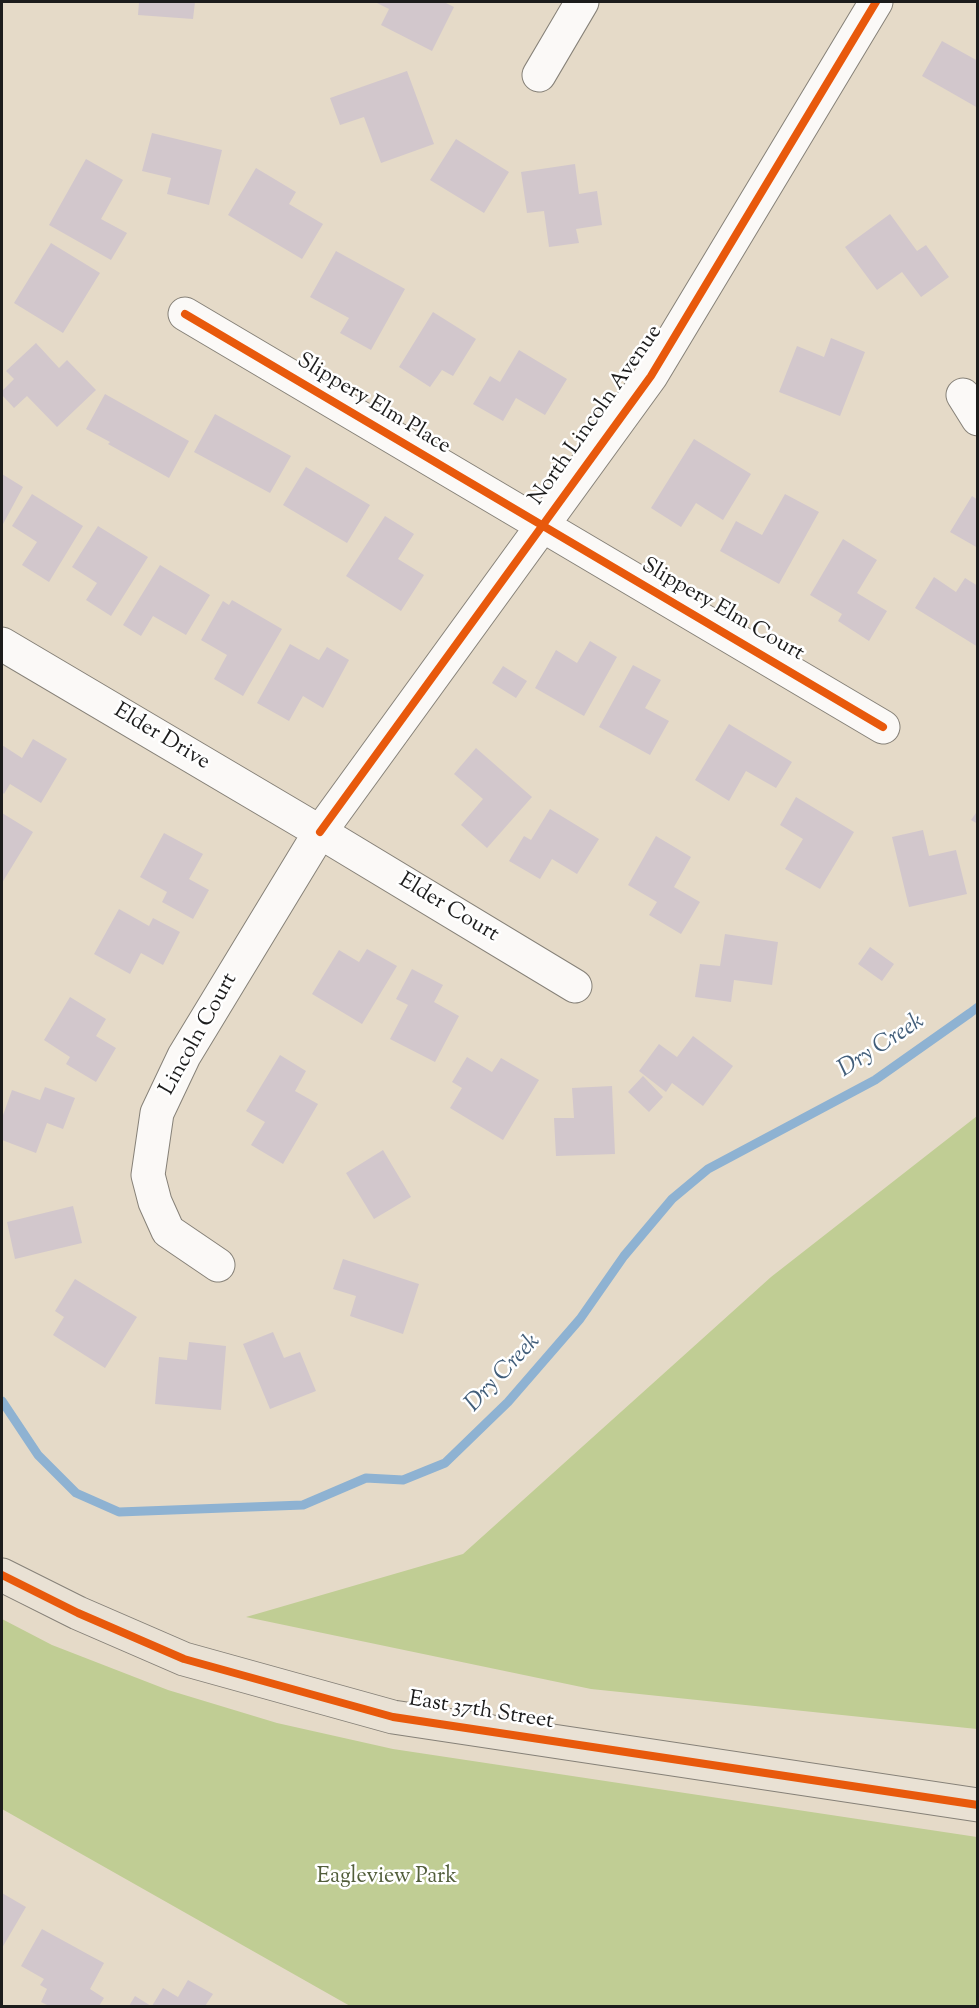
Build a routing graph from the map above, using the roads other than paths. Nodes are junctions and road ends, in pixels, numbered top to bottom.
1 (582, 2) edge
2 (876, 2) edge
3 (539, 75) dead end
4 (185, 314) dead end
5 (542, 526) junction
6 (2, 644) edge
7 (883, 727) dead end
8 (320, 832) junction
9 (576, 986) dead end
10 (218, 1265) dead end
11 (2, 1575) edge
12 (978, 1805) edge

1 - 3 street
2 - 5 street, North Lincoln Avenue
4 - 5 street, Slippery Elm Place
5 - 7 street, Slippery Elm Court
5 - 8 street, North Lincoln Avenue
6 - 8 street, Elder Drive
8 - 9 street, Elder Court
8 - 10 street, Lincoln Court
11 - 12 main road, East 37th Street

